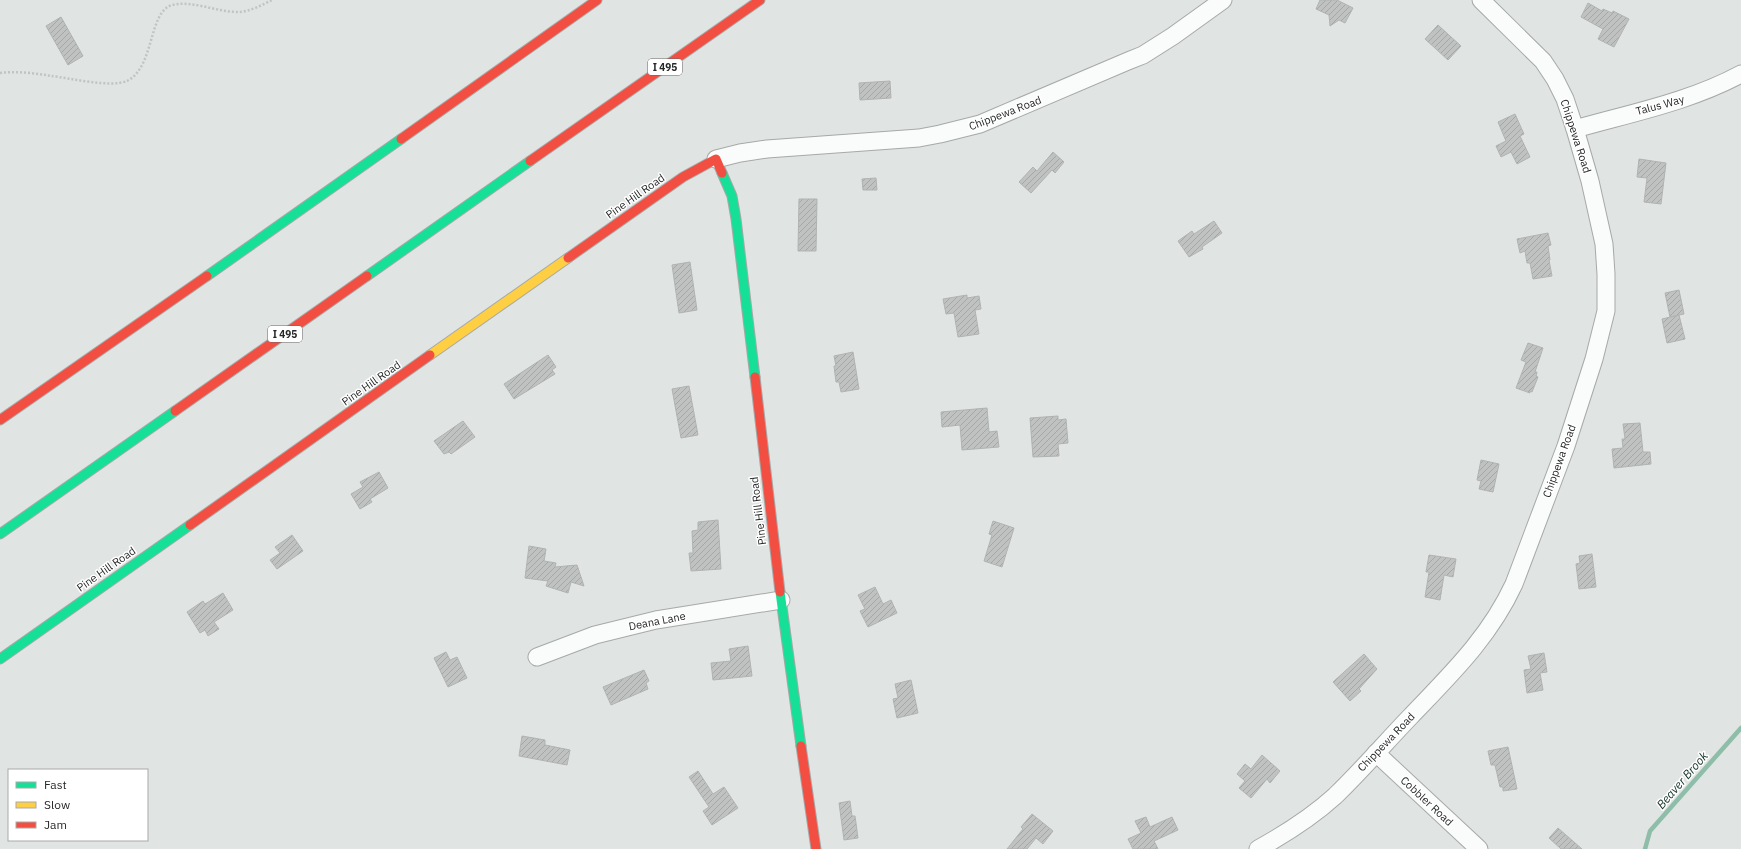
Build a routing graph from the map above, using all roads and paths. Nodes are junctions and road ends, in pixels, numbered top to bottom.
1 (272, 0) edge
2 (597, 0) edge
3 (760, 0) edge
4 (1223, 0) edge
5 (1482, 0) edge
6 (0, 73) edge
7 (1741, 74) edge
8 (1575, 129) junction
9 (716, 159) junction
10 (0, 420) edge
11 (0, 534) edge
12 (781, 600) junction
13 (538, 657) dead end
14 (0, 659) edge
15 (1376, 753) junction
16 (816, 849) edge
17 (1258, 849) edge
18 (1479, 849) edge

1 - 6 path
2 - 10 main road
3 - 11 main road, I 495
4 - 9 street, Chippewa Road
5 - 8 street, Chippewa Road
7 - 8 street, Talus Way
8 - 15 street, Chippewa Road
9 - 12 main road, Pine Hill Road
9 - 14 main road, Pine Hill Road
12 - 13 street, Deana Lane
12 - 16 main road, Pine Hill Road
15 - 17 street, Chippewa Road
15 - 18 street, Cobbler Road

